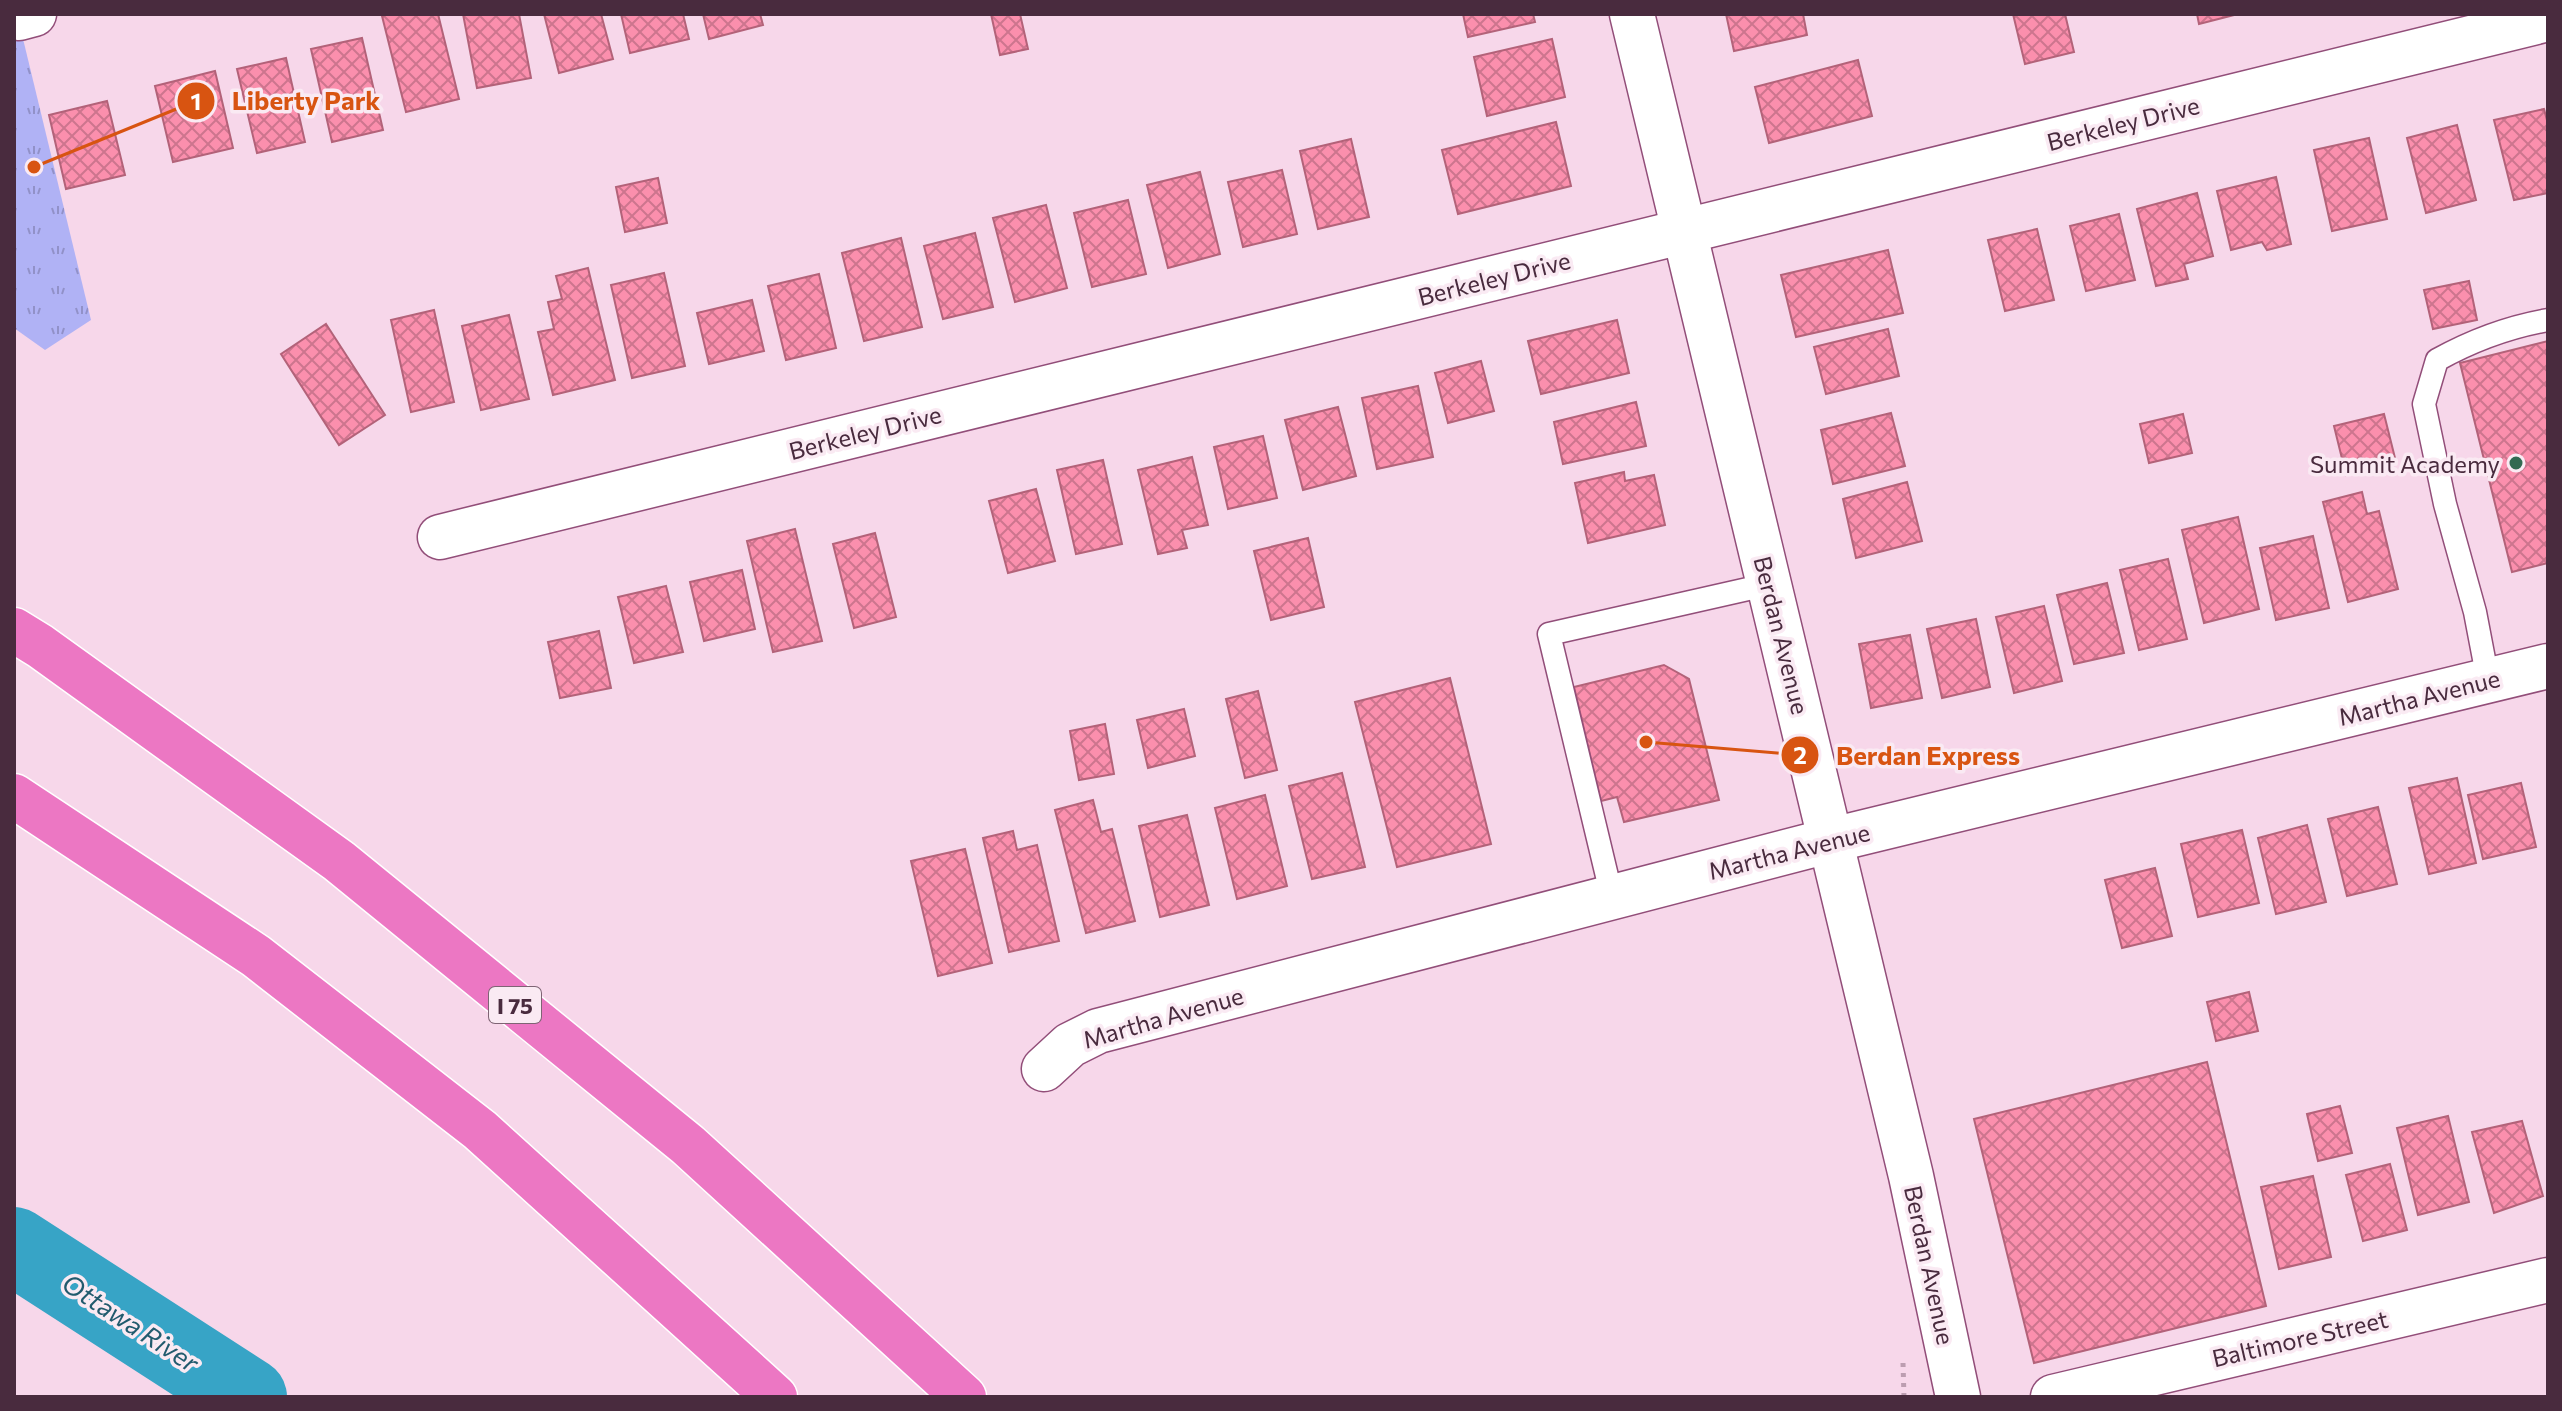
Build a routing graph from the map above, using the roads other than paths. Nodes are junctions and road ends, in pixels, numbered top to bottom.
1 (1632, 14) edge
2 (2548, 19) edge
3 (1685, 231) junction
4 (2548, 320) edge
5 (440, 537) dead end
6 (1770, 584) junction
7 (23, 633) edge
8 (2548, 666) edge
9 (2488, 680) junction
10 (14, 796) edge
11 (1832, 840) junction
12 (1612, 897) junction
13 (1044, 1069) dead end
14 (2548, 1280) edge
15 (775, 1397) edge
16 (964, 1397) edge
17 (1958, 1397) edge
18 (2053, 1397) edge

1 - 3 street, Berdan Avenue
2 - 3 street, Berkeley Drive
3 - 5 street, Berkeley Drive
3 - 6 street, Berdan Avenue
4 - 9 lane
6 - 11 street, Berdan Avenue
6 - 12 lane
7 - 16 highway, I 75
8 - 9 street, Martha Avenue
9 - 11 street, Martha Avenue
10 - 15 highway
11 - 12 street, Martha Avenue
11 - 17 street, Berdan Avenue
12 - 13 street, Martha Avenue
14 - 18 street, Baltimore Street

